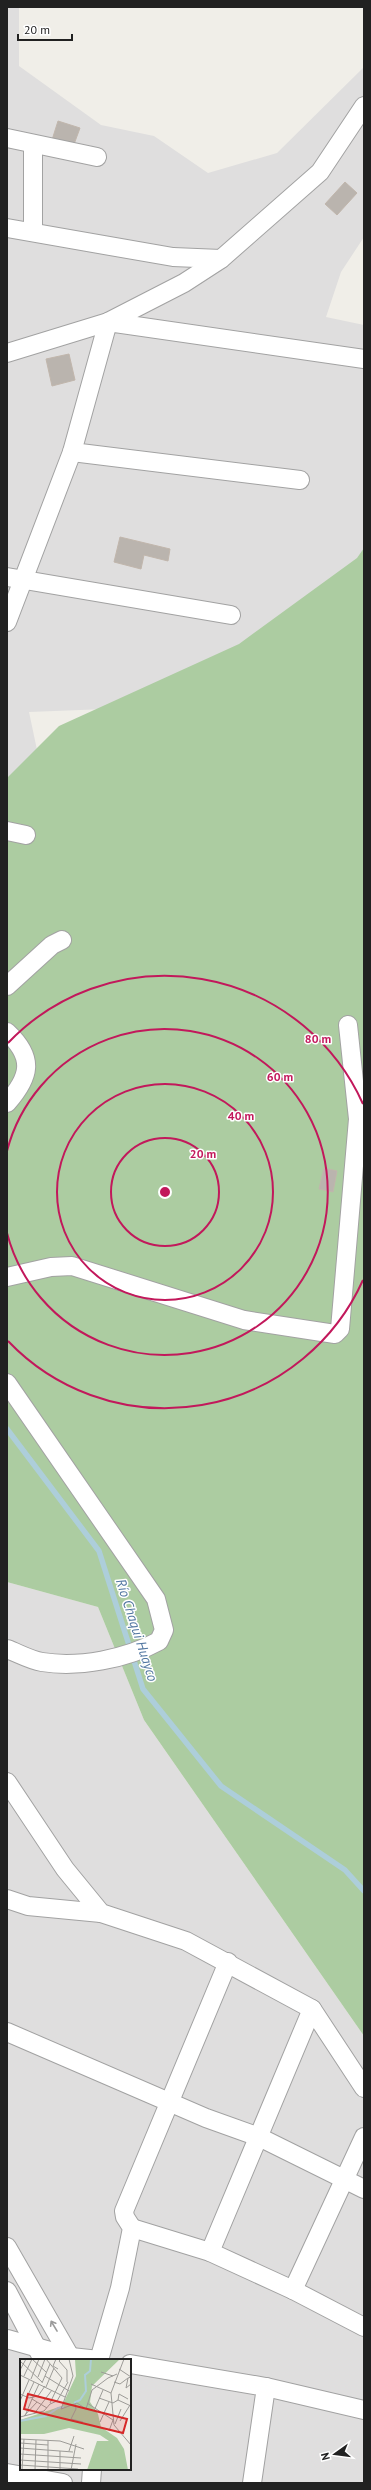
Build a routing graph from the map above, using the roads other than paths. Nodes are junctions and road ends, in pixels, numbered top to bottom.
1 (364, 106) edge
2 (7, 138) edge
3 (34, 144) junction
4 (97, 157) dead end
5 (7, 228) edge
6 (33, 232) junction
7 (221, 259) junction
8 (108, 322) junction
9 (7, 353) edge
10 (364, 359) edge
11 (72, 452) junction
12 (300, 480) dead end
13 (14, 578) edge
14 (231, 615) dead end
15 (7, 622) edge
16 (7, 831) edge
17 (26, 835) dead end
18 (62, 940) dead end
19 (7, 986) edge
20 (348, 1025) dead end
21 (7, 1032) edge
22 (7, 1103) edge
23 (7, 1277) edge
24 (7, 1383) edge
25 (7, 1649) edge
26 (7, 1782) edge
27 (7, 1899) edge
28 (101, 1913) junction
29 (228, 1962) junction
30 (312, 2009) junction
31 (7, 2032) edge
32 (364, 2088) edge
33 (169, 2102) junction
34 (259, 2137) junction
35 (364, 2137) edge
36 (343, 2178) junction
37 (364, 2189) edge
38 (132, 2228) junction
39 (7, 2247) edge
40 (210, 2252) junction
41 (293, 2290) junction
42 (7, 2291) edge
43 (364, 2327) edge
44 (7, 2340) edge
45 (40, 2354) edge
46 (72, 2358) edge
47 (86, 2359) edge
48 (99, 2359) edge
49 (131, 2364) edge
50 (266, 2388) junction
51 (364, 2410) edge
52 (70, 2470) edge
53 (92, 2470) edge
54 (7, 2473) edge
55 (62, 2483) edge
56 (68, 2483) edge
57 (91, 2483) edge
58 (252, 2483) edge

1 - 7 street
2 - 3 street
3 - 4 street
3 - 6 street
5 - 6 street
6 - 7 street
7 - 8 street
8 - 9 street
8 - 10 street
8 - 11 street
11 - 12 street
11 - 13 street
13 - 14 street
13 - 15 street
16 - 17 street
18 - 19 street
20 - 23 street
21 - 22 street
24 - 25 street
26 - 28 street
27 - 28 street
28 - 29 street
29 - 30 street
29 - 33 street
30 - 32 street
30 - 34 street
31 - 33 street
33 - 34 street
33 - 38 street
34 - 36 street
34 - 40 street
35 - 36 street
36 - 37 street
36 - 41 street
38 - 40 street
38 - 48 street
46 -> 39 street
40 - 41 street
41 - 43 street
42 - 45 street
44 - 45 street
45 - 46 street
46 - 47 street
49 - 50 street
50 - 51 street
50 - 58 street
52 - 56 street
53 - 57 street
54 - 55 street

